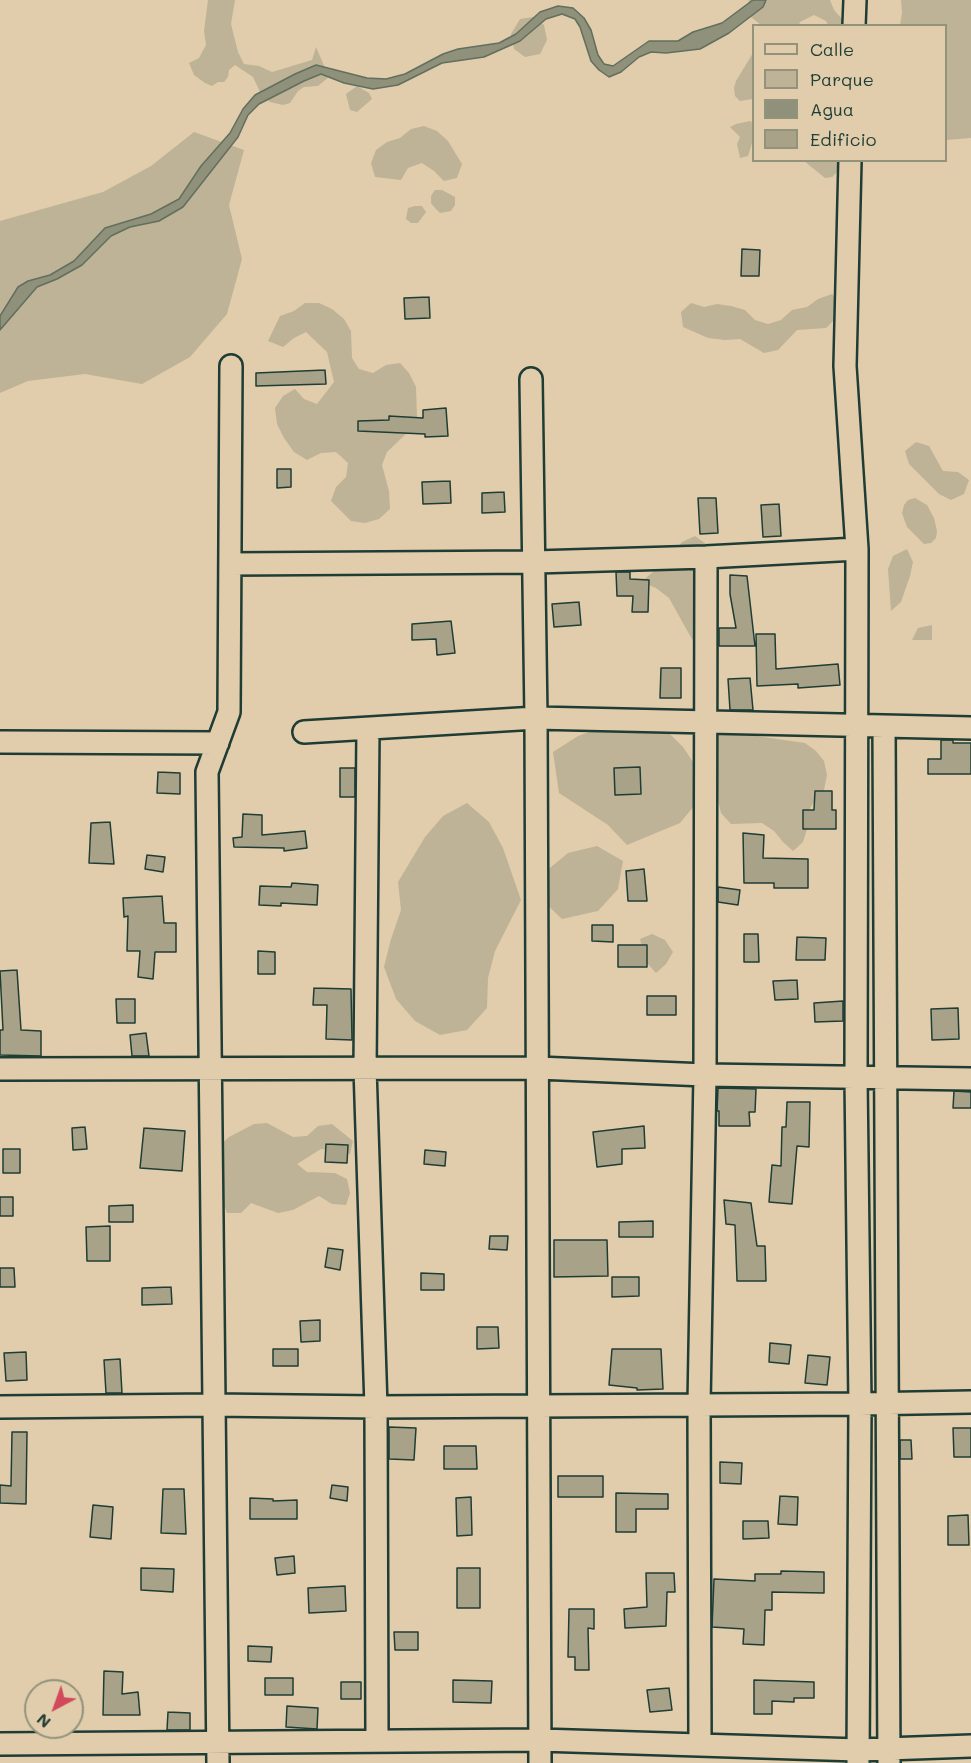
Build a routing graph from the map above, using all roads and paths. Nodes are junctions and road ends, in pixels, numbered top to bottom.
1 (855, 0) edge
2 (854, 24) edge
3 (850, 162) edge
4 (231, 366) dead end
5 (531, 379) dead end
6 (856, 549) junction
7 (706, 557) junction
8 (535, 562) junction
9 (230, 564) junction
10 (536, 718) junction
11 (706, 722) junction
12 (856, 726) junction
13 (884, 727) junction
14 (971, 728) edge
15 (368, 729) junction
16 (304, 732) dead end
17 (0, 742) edge
18 (218, 743) junction
19 (0, 1068) edge
20 (211, 1068) junction
21 (365, 1068) junction
22 (537, 1068) junction
23 (705, 1075) junction
24 (856, 1078) junction
25 (886, 1078) junction
26 (971, 1078) edge
27 (971, 1402) edge
28 (699, 1404) junction
29 (860, 1404) junction
30 (888, 1404) junction
31 (214, 1405) junction
32 (539, 1405) junction
33 (0, 1407) edge
34 (376, 1407) junction
35 (540, 1740) junction
36 (377, 1742) junction
37 (0, 1744) edge
38 (700, 1745) junction
39 (971, 1746) edge
40 (218, 1753) edge
41 (858, 1756) edge
42 (890, 1756) edge
43 (540, 1763) edge

1 - 2 street
3 - 6 street
4 - 9 street
5 - 8 street
6 - 7 street
6 - 12 street
7 - 8 street
7 - 11 street
8 - 9 street
8 - 10 street
9 - 18 street
10 - 11 street
10 - 15 street
10 - 22 street
11 - 12 street
11 - 23 street
12 - 13 street
12 - 24 street
13 - 14 street
13 - 25 street
15 - 16 street
15 - 21 street
17 - 18 street
18 - 20 street
19 - 20 street
20 - 21 street
20 - 31 street
21 - 22 street
21 - 34 street
22 - 23 street
22 - 32 street
23 - 24 street
23 - 28 street
24 - 25 street
24 - 29 street
25 - 26 street
25 - 30 street
27 - 30 street
28 - 29 street
28 - 32 street
28 - 38 street
29 - 30 street
29 - 41 street
30 - 42 street
31 - 33 street
31 - 34 street
31 - 40 street
32 - 34 street
32 - 35 street
34 - 36 street
35 - 36 street
35 - 38 street
35 - 43 street
36 - 40 street
37 - 40 street
38 - 41 street
39 - 42 street
41 - 42 street

